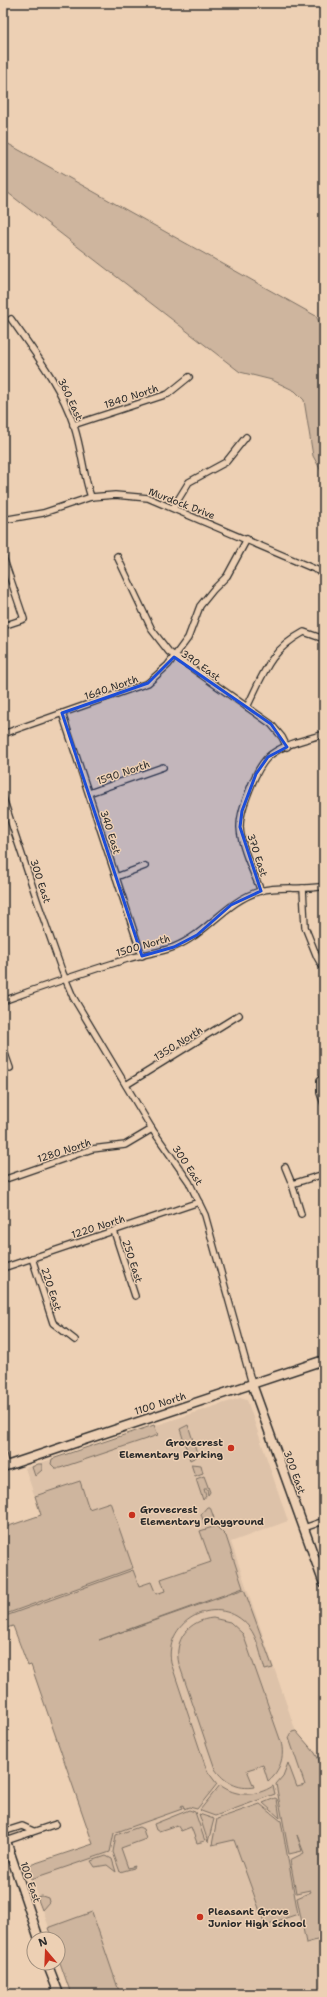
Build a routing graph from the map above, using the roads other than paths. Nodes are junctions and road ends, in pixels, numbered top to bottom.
1 (11, 319) dead end
2 (189, 377) dead end
3 (73, 425) junction
4 (246, 437) dead end
5 (91, 498) junction
6 (172, 508) junction
7 (3, 520) edge
8 (247, 539) junction
9 (117, 556) dead end
10 (3, 557) edge
11 (324, 573) edge
12 (3, 626) edge
13 (324, 639) edge
14 (174, 657) junction
15 (247, 707) junction
16 (62, 713) junction
17 (3, 734) edge
18 (324, 734) edge
19 (287, 746) junction
20 (163, 768) dead end
21 (89, 793) junction
22 (3, 798) edge
23 (146, 866) dead end
24 (116, 877) junction
25 (324, 886) edge
26 (303, 888) junction
27 (261, 891) junction
28 (142, 956) junction
29 (324, 969) edge
30 (65, 979) junction
31 (3, 1001) edge
32 (239, 1015) dead end
33 (3, 1048) edge
34 (10, 1068) dead end
35 (324, 1078) edge
36 (126, 1085) junction
37 (324, 1104) edge
38 (152, 1129) junction
39 (285, 1167) dead end
40 (324, 1174) edge
41 (3, 1180) edge
42 (292, 1184) junction
43 (199, 1202) junction
44 (301, 1214) dead end
45 (114, 1231) junction
46 (32, 1258) junction
47 (3, 1268) edge
48 (135, 1296) dead end
49 (76, 1340) dead end
50 (324, 1360) edge
51 (252, 1384) junction
52 (3, 1454) edge
53 (5, 1466) edge
54 (324, 1521) edge
55 (304, 1528) junction
56 (324, 1584) edge
57 (56, 1824) dead end
58 (3, 1832) edge
59 (34, 1832) junction
60 (6, 1841) junction
61 (36, 1931) edge
62 (50, 1971) edge
63 (59, 1994) edge

1 - 3 street, 360 East
2 - 3 street, 1840 North
3 - 5 street, 360 East
4 - 6 street
5 - 6 street, Murdock Drive
5 - 7 street, Murdock Drive
6 - 8 street, Murdock Drive
8 - 11 street, Murdock Drive
8 - 14 street, 1640 North
9 - 14 street, 390 East
10 - 12 street
13 - 15 street
14 - 15 street, 390 East
14 - 16 street, 1640 North
15 - 19 street, 390 East
16 - 17 street, 1640 North
16 - 21 street, 340 East
18 - 19 street, 370 East
19 - 27 street, 370 East
20 - 21 street, 1590 North
21 - 24 street, 340 East
22 - 30 street, 300 East
23 - 24 street
24 - 28 street, 340 East
25 - 26 street, 1500 North
26 - 27 street, 1500 North
26 - 29 street
27 - 28 street, 1500 North
28 - 30 street, 1500 North
30 - 31 street, 1500 North
30 - 36 street, 300 East
32 - 36 street, 1350 North
33 - 34 street
35 - 37 street
36 - 38 street, 300 East
38 - 41 street, 1280 North
38 - 43 street, 300 East
39 - 42 street
40 - 42 street
42 - 44 street
43 - 45 street, 1220 North
43 - 51 street, 300 East
45 - 46 street, 1220 North
45 - 48 street, 250 East
46 - 47 street, 1220 North
46 - 49 street, 220 East
50 - 51 street, 1100 North
51 - 53 street, 1100 North
51 - 55 street, 300 East
52 - 53 street
54 - 55 street
55 - 56 street, 300 East
57 - 59 street
58 - 59 street
58 - 60 street, 100 East
59 - 60 street
60 - 61 street, 100 East
62 - 63 street

